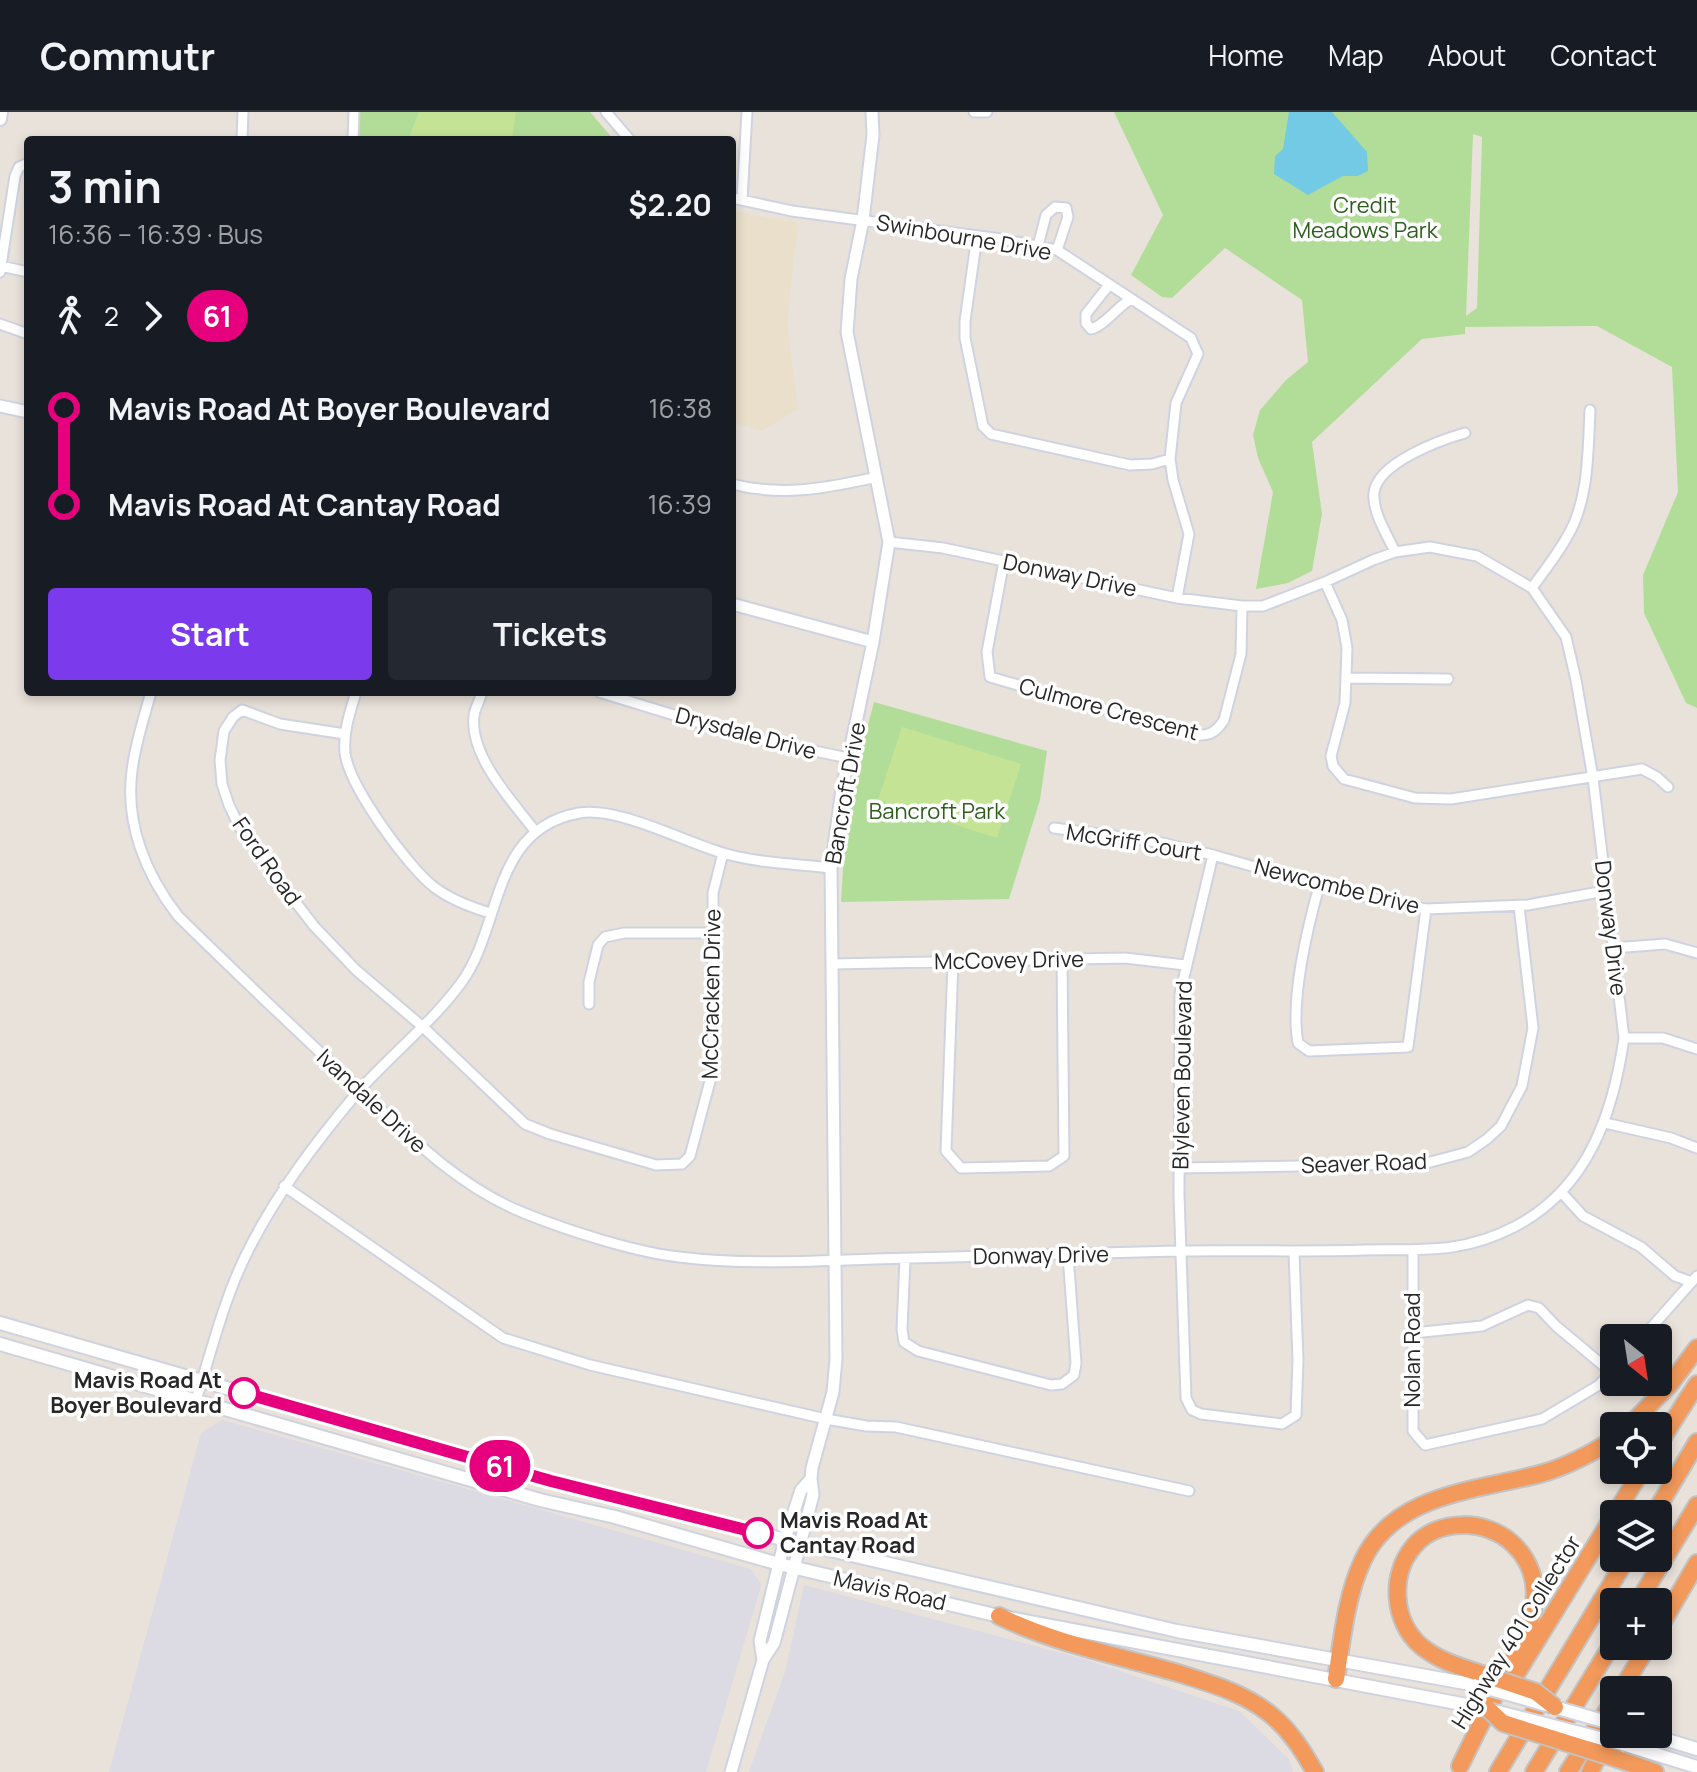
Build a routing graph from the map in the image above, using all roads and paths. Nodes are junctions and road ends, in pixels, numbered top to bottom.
1 (1, 112) edge
2 (243, 112) edge
3 (354, 112) edge
4 (606, 112) edge
5 (747, 112) edge
6 (872, 112) edge
7 (974, 112) edge
8 (987, 112) edge
9 (0, 119) edge
10 (242, 136) edge
11 (353, 136) edge
12 (627, 136) edge
13 (24, 165) edge
14 (737, 199) edge
15 (863, 220) junction
16 (977, 236) junction
17 (1038, 246) junction
18 (1057, 250) junction
19 (1, 269) edge
20 (24, 272) edge
21 (1109, 285) junction
22 (1131, 299) junction
23 (0, 324) edge
24 (24, 333) edge
25 (2, 404) edge
26 (1590, 410) dead end
27 (24, 411) edge
28 (1465, 433) dead end
29 (1170, 459) junction
30 (877, 477) junction
31 (736, 485) edge
32 (889, 542) junction
33 (1395, 552) junction
34 (1004, 561) junction
35 (1325, 582) junction
36 (1532, 588) junction
37 (1177, 598) junction
38 (736, 605) edge
39 (1242, 606) junction
40 (873, 642) junction
41 (1348, 678) junction
42 (1448, 679) dead end
43 (150, 696) edge
44 (355, 696) edge
45 (481, 696) edge
46 (612, 696) edge
47 (345, 734) junction
48 (848, 758) junction
49 (1593, 778) junction
50 (1668, 787) dead end
51 (1054, 828) dead end
52 (535, 831) junction
53 (723, 853) junction
54 (1213, 855) junction
55 (831, 868) junction
56 (1319, 886) junction
57 (1605, 891) junction
58 (1519, 906) junction
59 (1426, 909) junction
60 (490, 913) junction
61 (711, 933) junction
62 (1613, 948) junction
63 (1697, 953) edge
64 (1062, 958) junction
65 (953, 962) junction
66 (833, 964) junction
67 (1185, 965) junction
68 (589, 1004) dead end
69 (423, 1027) junction
70 (1624, 1038) junction
71 (1697, 1049) edge
72 (360, 1090) junction
73 (1605, 1123) junction
74 (1697, 1148) edge
75 (1181, 1168) junction
76 (284, 1186) junction
77 (1562, 1193) junction
78 (1413, 1250) junction
79 (1182, 1251) junction
80 (1294, 1253) junction
81 (1068, 1255) junction
82 (905, 1259) junction
83 (833, 1260) junction
84 (1694, 1279) edge
85 (0, 1323) edge
86 (1654, 1324) edge
87 (1413, 1333) junction
88 (0, 1344) edge
89 (1697, 1348) edge
90 (1600, 1361) edge
91 (202, 1381) junction
92 (1600, 1384) edge
93 (1697, 1384) edge
94 (196, 1400) junction
95 (1643, 1412) edge
96 (826, 1419) junction
97 (1672, 1423) edge
98 (1697, 1442) edge
99 (1600, 1447) edge
100 (811, 1479) junction
101 (1189, 1491) dead end
102 (1662, 1500) edge
103 (1697, 1505) edge
104 (1600, 1538) edge
105 (785, 1539) junction
106 (800, 1543) junction
107 (1697, 1563) edge
108 (779, 1564) junction
109 (795, 1568) junction
110 (1619, 1572) edge
111 (1647, 1588) edge
112 (1672, 1606) edge
113 (999, 1616) junction
114 (763, 1660) junction
115 (1602, 1660) edge
116 (1339, 1661) junction
117 (1336, 1679) junction
118 (1479, 1680) junction
119 (1555, 1707) joint
120 (1488, 1709) joint
121 (1600, 1721) edge
122 (1600, 1722) edge
123 (1672, 1741) edge
124 (1602, 1748) edge
125 (1697, 1749) edge
126 (1622, 1752) junction
127 (1697, 1767) edge
128 (1458, 1769) edge
129 (731, 1772) edge
130 (1315, 1772) edge
131 (1498, 1772) edge
132 (1534, 1772) edge
133 (1568, 1772) edge
134 (1590, 1772) edge
135 (1655, 1772) edge

1 - 9 main road
2 - 10 street
3 - 11 street
4 - 12 street
5 - 14 street
6 - 15 street, Bancroft Drive
7 - 8 street
13 - 19 street
14 - 15 street, Swinbourne Drive
15 - 16 street, Swinbourne Drive
15 - 30 street, Bancroft Drive
16 - 17 street, Swinbourne Drive
16 - 29 street
17 - 18 street, Swinbourne Drive
17 - 18 street
18 - 21 street, Swinbourne Drive
19 - 20 street
21 - 22 street, Swinbourne Drive
21 - 22 street
22 - 29 street, Swinbourne Drive
23 - 24 street
25 - 27 street
26 - 36 street
28 - 33 street
29 - 37 street, Swinbourne Drive
30 - 31 street
30 - 32 street, Bancroft Drive
32 - 34 street, Donway Drive
32 - 40 street, Bancroft Drive
33 - 35 street, Donway Drive
33 - 36 street, Donway Drive
34 - 37 street, Donway Drive
34 - 39 street, Culmore Crescent
35 - 39 street, Donway Drive
35 - 41 street
36 - 49 street, Donway Drive
37 - 39 street, Donway Drive
38 - 40 street
40 - 48 street, Bancroft Drive
41 - 42 street
41 - 49 street
43 - 72 street, Ivandale Drive
44 - 47 street
45 - 52 street
46 - 48 street, Drysdale Drive
47 - 60 street
47 - 69 street, Ford Road
48 - 55 street, Bancroft Drive
49 - 50 street
49 - 57 street, Donway Drive
51 - 54 street, McGriff Court
52 - 53 street
52 - 60 street
53 - 55 street
53 - 61 street, McCracken Drive
54 - 56 street, Newcombe Drive
54 - 67 street, Blyleven Boulevard
55 - 66 street, Bancroft Drive
56 - 59 street, Newcombe Drive
56 - 59 street
57 - 58 street, Newcombe Drive
57 - 62 street, Donway Drive
58 - 59 street, Newcombe Drive
58 - 75 street, Seaver Road
60 - 69 street
61 - 68 street
61 - 69 street, McCracken Drive
62 - 63 street
62 - 70 street, Donway Drive
64 - 65 street, McCovey Drive
64 - 65 street
64 - 67 street, McCovey Drive
65 - 66 street, McCovey Drive
66 - 83 street, Bancroft Drive
67 - 75 street, Blyleven Boulevard
69 - 72 street
70 - 71 street
70 - 73 street, Donway Drive
72 - 76 street
72 - 83 street, Ivandale Drive
73 - 74 street
73 - 77 street, Donway Drive
75 - 79 street, Blyleven Boulevard
76 - 91 street
76 - 96 street
77 - 78 street, Donway Drive
77 - 84 street
78 - 80 street, Donway Drive
78 - 87 street, Nolan Road
79 - 80 street, Donway Drive
79 - 80 street, Blyleven Boulevard
79 - 81 street, Donway Drive
81 - 82 street, Donway Drive
81 - 82 street
82 - 83 street, Donway Drive
83 - 96 street, Bancroft Drive
84 - 86 street
85 - 91 main road, Mavis Road
87 - 90 street
87 - 92 street, Nolan Road
88 - 94 main road, Mavis Road
89 - 95 highway
91 - 94 street
91 - 105 main road, Mavis Road
93 - 97 highway
94 - 108 main road, Mavis Road
96 - 100 street, Bancroft Drive
96 - 101 street
98 - 102 highway
99 - 116 highway
100 - 105 street, Bancroft Drive
100 - 106 street, Bancroft Drive
103 - 111 highway
104 - 128 highway, Highway 401 Collector
105 - 106 main road, Mavis Road
105 - 108 street, Bancroft Drive
106 - 109 street, Bancroft Drive
106 - 116 main road, Mavis Road
107 - 112 highway
108 - 109 main road, Mavis Road
108 - 114 street, Bancroft Drive
109 - 113 main road, Mavis Road
109 - 114 street, Bancroft Drive
110 - 131 highway
113 - 117 main road, Mavis Road
113 - 130 highway
114 - 129 street
115 - 132 highway
116 - 117 highway
116 - 118 main road, Mavis Road
117 - 120 main road, Mavis Road
118 - 119 highway, bridge
118 - 128 highway
119 - 121 main road, bridge
120 - 126 highway, bridge
122 - 133 highway
123 - 125 main road
124 - 134 highway
126 - 127 main road
126 - 135 highway

